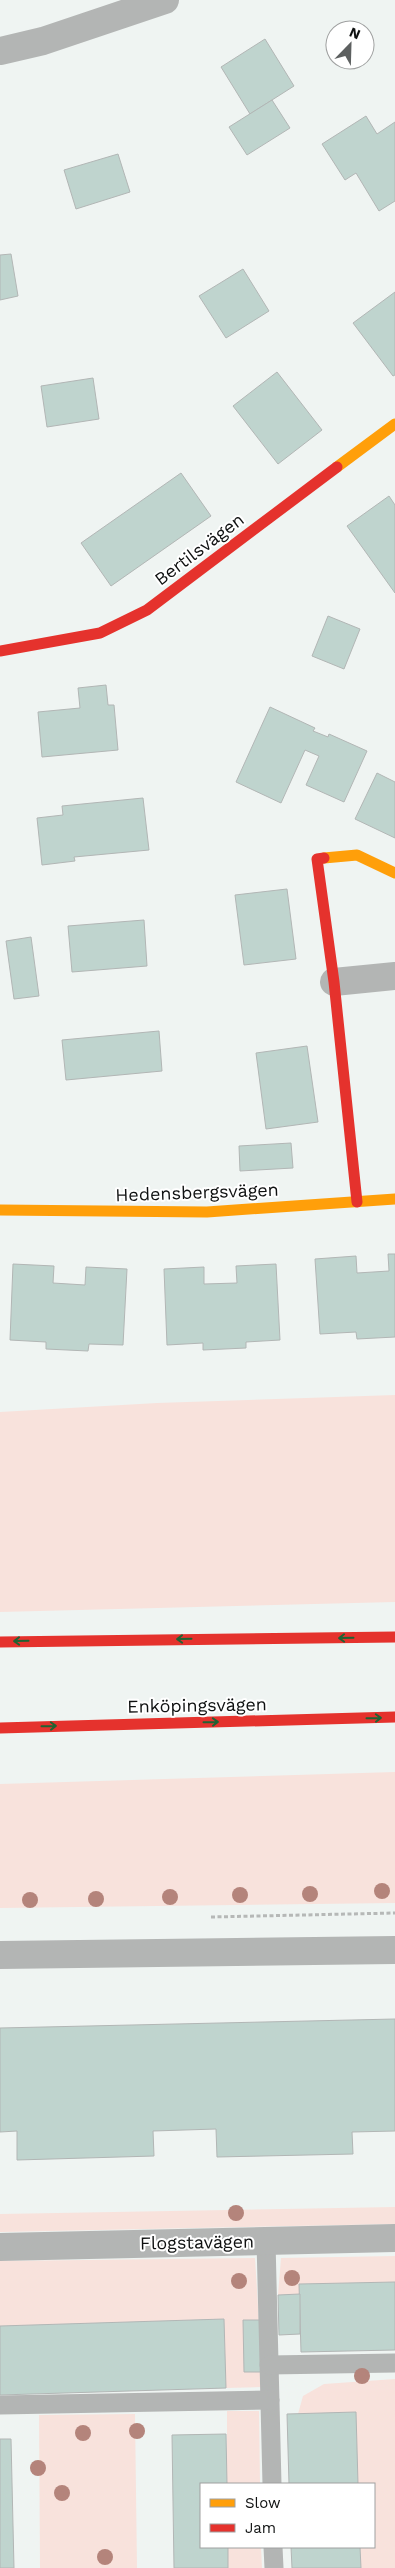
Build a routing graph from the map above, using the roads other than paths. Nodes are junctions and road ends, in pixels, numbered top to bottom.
1 (165, 0) edge
2 (0, 51) edge
3 (395, 424) edge
4 (0, 651) edge
5 (395, 873) edge
6 (395, 976) edge
7 (334, 982) junction
8 (395, 1199) edge
9 (357, 1202) junction
10 (0, 1210) edge
11 (395, 1637) edge
12 (0, 1642) edge
13 (395, 1717) edge
14 (0, 1728) edge
15 (395, 1950) edge
16 (0, 1955) edge
17 (395, 2238) edge
18 (266, 2241) junction
19 (0, 2247) edge
20 (395, 2363) edge
21 (269, 2365) junction
22 (270, 2400) junction
23 (0, 2405) edge
24 (272, 2483) edge
25 (273, 2548) edge
26 (274, 2568) edge

1 - 2 street
3 - 4 street, Bertilsvägen
5 - 7 street
6 - 7 street
7 - 9 street
8 - 9 street, Hedensbergsvägen
9 - 10 street, Hedensbergsvägen
11 -> 12 street
14 -> 13 street, Enköpingsvägen
15 - 16 street
17 - 18 street, Flogstavägen
18 - 19 street, Flogstavägen
18 - 21 lane
20 - 21 lane
21 - 22 lane
22 - 23 lane
22 - 24 lane
25 - 26 lane

